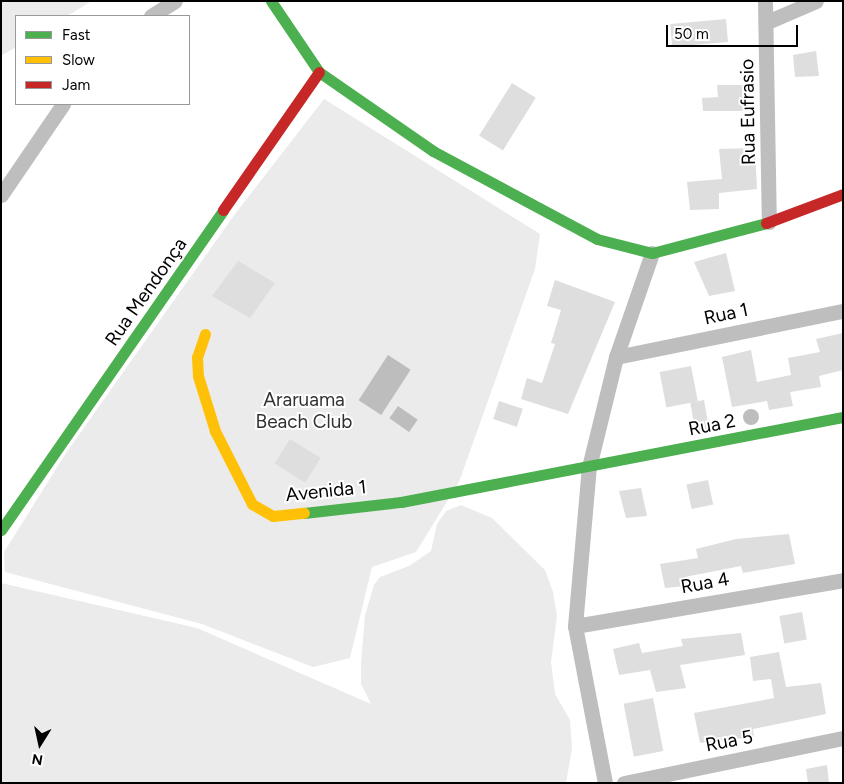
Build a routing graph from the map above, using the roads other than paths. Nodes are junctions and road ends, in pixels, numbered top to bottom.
1 (175, 1) edge
2 (271, 1) edge
3 (765, 1) edge
4 (816, 1) edge
5 (153, 15) edge
6 (766, 22) junction
7 (319, 72) junction
8 (62, 105) edge
9 (843, 194) edge
10 (1, 195) edge
11 (769, 222) junction
12 (652, 253) junction
13 (843, 311) edge
14 (206, 334) dead end
15 (616, 357) junction
16 (843, 417) edge
17 (589, 467) junction
18 (1, 530) edge
19 (843, 580) edge
20 (575, 626) junction
21 (843, 738) edge
22 (605, 783) edge
23 (624, 783) edge

1 - 5 street
2 - 7 street
3 - 6 street, Rua Eufrasio
4 - 6 street
6 - 11 street, Rua Eufrasio
7 - 12 street
7 - 18 street, Rua Mendonça
8 - 10 street
9 - 11 street
11 - 12 street
12 - 15 street
13 - 15 street, Rua 1
14 - 17 street, Avenida 1
15 - 17 street
16 - 17 street, Rua 2
17 - 20 street
19 - 20 street, Rua 4
20 - 22 street
21 - 23 street, Rua 5

